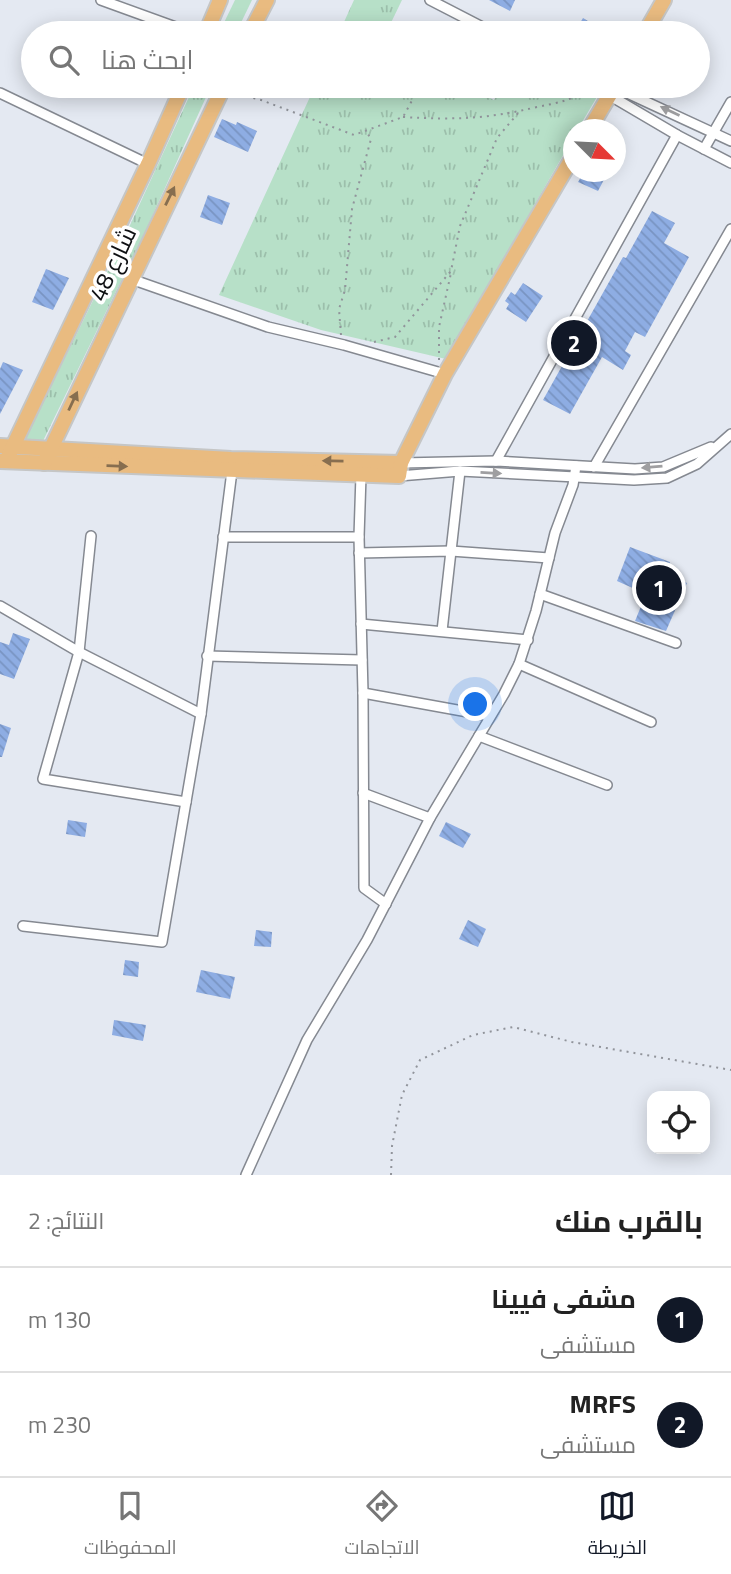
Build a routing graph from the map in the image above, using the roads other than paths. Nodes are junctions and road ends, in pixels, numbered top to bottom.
1 (101, 0) edge
2 (220, 0) edge
3 (267, 0) edge
4 (430, 0) edge
5 (664, 0) edge
6 (158, 21) edge
7 (211, 21) edge
8 (256, 21) edge
9 (470, 21) edge
10 (652, 21) edge
11 (0, 93) edge
12 (178, 98) edge
13 (218, 98) edge
14 (604, 98) edge
15 (623, 98) edge
16 (633, 98) edge
17 (731, 102) edge
18 (594, 119) edge
19 (714, 132) junction
20 (677, 135) junction
21 (731, 141) edge
22 (704, 149) junction
23 (731, 163) edge
24 (148, 164) junction
25 (563, 172) edge
26 (731, 229) edge
27 (131, 279) junction
28 (446, 373) junction
29 (731, 434) edge
30 (716, 445) junction
31 (6, 447) edge
32 (51, 449) junction
33 (3, 461) edge
34 (496, 461) junction
35 (44, 463) junction
36 (576, 466) junction
37 (594, 467) junction
38 (400, 470) junction
39 (232, 471) junction
40 (460, 471) junction
41 (361, 475) junction
42 (575, 477) junction
43 (91, 536) dead end
44 (223, 537) junction
45 (359, 537) junction
46 (451, 551) junction
47 (359, 553) junction
48 (549, 558) junction
49 (540, 594) junction
50 (0, 606) edge
51 (361, 624) junction
52 (442, 631) junction
53 (528, 640) junction
54 (676, 643) dead end
55 (79, 652) junction
56 (207, 656) junction
57 (362, 660) junction
58 (519, 664) junction
59 (363, 693) junction
60 (201, 713) junction
61 (490, 716) junction
62 (651, 722) dead end
63 (478, 736) junction
64 (607, 785) dead end
65 (363, 793) junction
66 (186, 802) junction
67 (430, 818) junction
68 (386, 904) junction
69 (23, 926) dead end
70 (246, 1175) edge

1 - 6 street
2 - 7 main road
3 - 8 main road
4 - 9 street
5 - 10 main road
11 - 24 street
12 - 24 main road, 48 شارع
27 -> 13 main road, 48 شارع
14 - 18 main road
15 - 20 street
19 -> 16 street
17 - 19 street
19 - 21 street
19 - 22 street
20 - 22 street
20 - 34 street
22 - 23 street
24 - 31 main road, 48 شارع
25 - 28 main road
26 - 37 street
27 - 28 street
32 -> 27 main road, 48 شارع
28 - 38 main road
29 - 30 street
30 -> 37 street
30 - 42 street
31 - 32 main road
31 - 33 main road, 48 شارع
32 - 35 main road, 48 شارع
38 -> 32 main road
33 - 35 main road
34 - 36 street
34 - 38 street
35 -> 39 main road
36 - 37 street
36 - 42 street
38 - 40 street
38 - 41 main road
39 - 41 main road
39 - 44 street
40 -> 42 street
40 - 46 street
41 - 45 street
42 - 48 street
43 - 55 street
44 - 45 street
44 - 56 street
45 - 47 street
46 - 47 street
46 - 48 street
46 - 52 street
47 - 51 street
48 - 49 street
49 - 53 street
49 - 54 street
50 - 55 street
51 - 52 street
51 - 57 street
52 - 53 street
53 - 58 street
55 - 60 street
55 - 66 street
56 - 57 street
56 - 60 street
57 - 59 street
58 - 61 street
58 - 62 street
59 - 61 street
59 - 65 street
60 - 66 street
61 - 63 street
63 - 64 street
63 - 67 street
65 - 67 street
65 - 68 street
66 - 69 street
67 - 68 street
68 - 70 street

